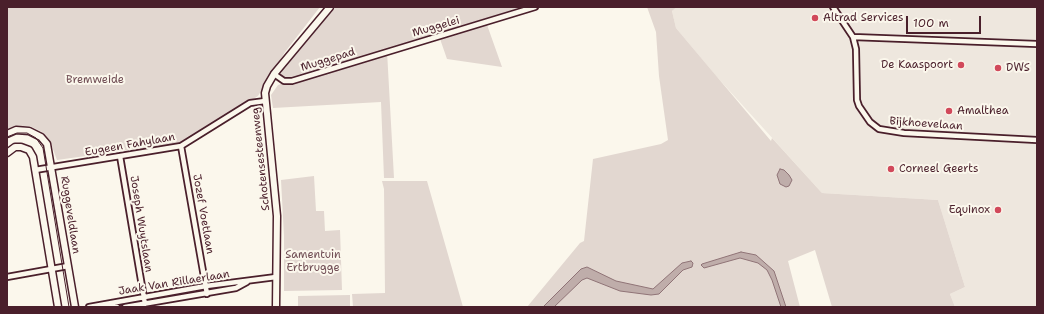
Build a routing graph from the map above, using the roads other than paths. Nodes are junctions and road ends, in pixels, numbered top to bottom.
1 (330, 7) edge
2 (535, 7) edge
3 (834, 7) edge
4 (853, 37) junction
5 (1037, 44) edge
6 (387, 51) joint
7 (274, 74) junction
8 (265, 101) junction
9 (7, 134) edge
10 (1037, 140) edge
11 (182, 146) junction
12 (7, 153) edge
13 (120, 156) junction
14 (52, 167) junction
15 (35, 170) junction
16 (68, 266) junction
17 (51, 269) junction
18 (7, 277) edge
19 (276, 277) junction
20 (250, 280) junction
21 (206, 286) junction
22 (208, 294) junction
23 (144, 296) junction
24 (145, 304) junction
25 (101, 305) junction
26 (58, 307) edge
27 (75, 307) edge
28 (89, 307) edge
29 (117, 307) edge
30 (125, 307) edge
31 (276, 307) edge

1 - 7 street, Schotensesteenweg
2 - 6 street, Muggelei
3 - 4 street, Bijkhoevelaan
4 - 5 street
4 - 10 street, Bijkhoevelaan
6 - 7 street, Muggepad
7 - 8 street, Schotensesteenweg
8 - 11 street, Eugeen Fahylaan
8 - 19 street, Schotensesteenweg
9 - 14 street, Ruggeveldlaan
11 - 13 street, Eugeen Fahylaan
11 - 21 street, Jozef Voetlaan
12 - 15 street
13 - 14 street, Eugeen Fahylaan
13 - 23 street, Joseph Wuytslaan
14 - 15 street, Eugeen Fahylaan
14 - 16 street, Ruggeveldlaan
15 - 17 street
16 - 17 street
16 - 27 street, Ruggeveldlaan
17 - 18 street
17 - 26 street
19 - 20 street, Jaak Van Rillaerlaan
19 - 31 street, Schotensesteenweg
20 - 21 street, Jaak Van Rillaerlaan
20 - 22 street, Jaak Van Rillaerlaan
21 - 22 street, Jozef Voetlaan
21 - 23 street, Jaak Van Rillaerlaan
22 - 24 street, Jaak Van Rillaerlaan
23 - 24 street, Joseph Wuytslaan
23 - 25 street, Jaak Van Rillaerlaan
24 - 30 street, Jaak Van Rillaerlaan
25 - 28 street, Jaak Van Rillaerlaan
25 - 29 street, Jaak Van Rillaerlaan

